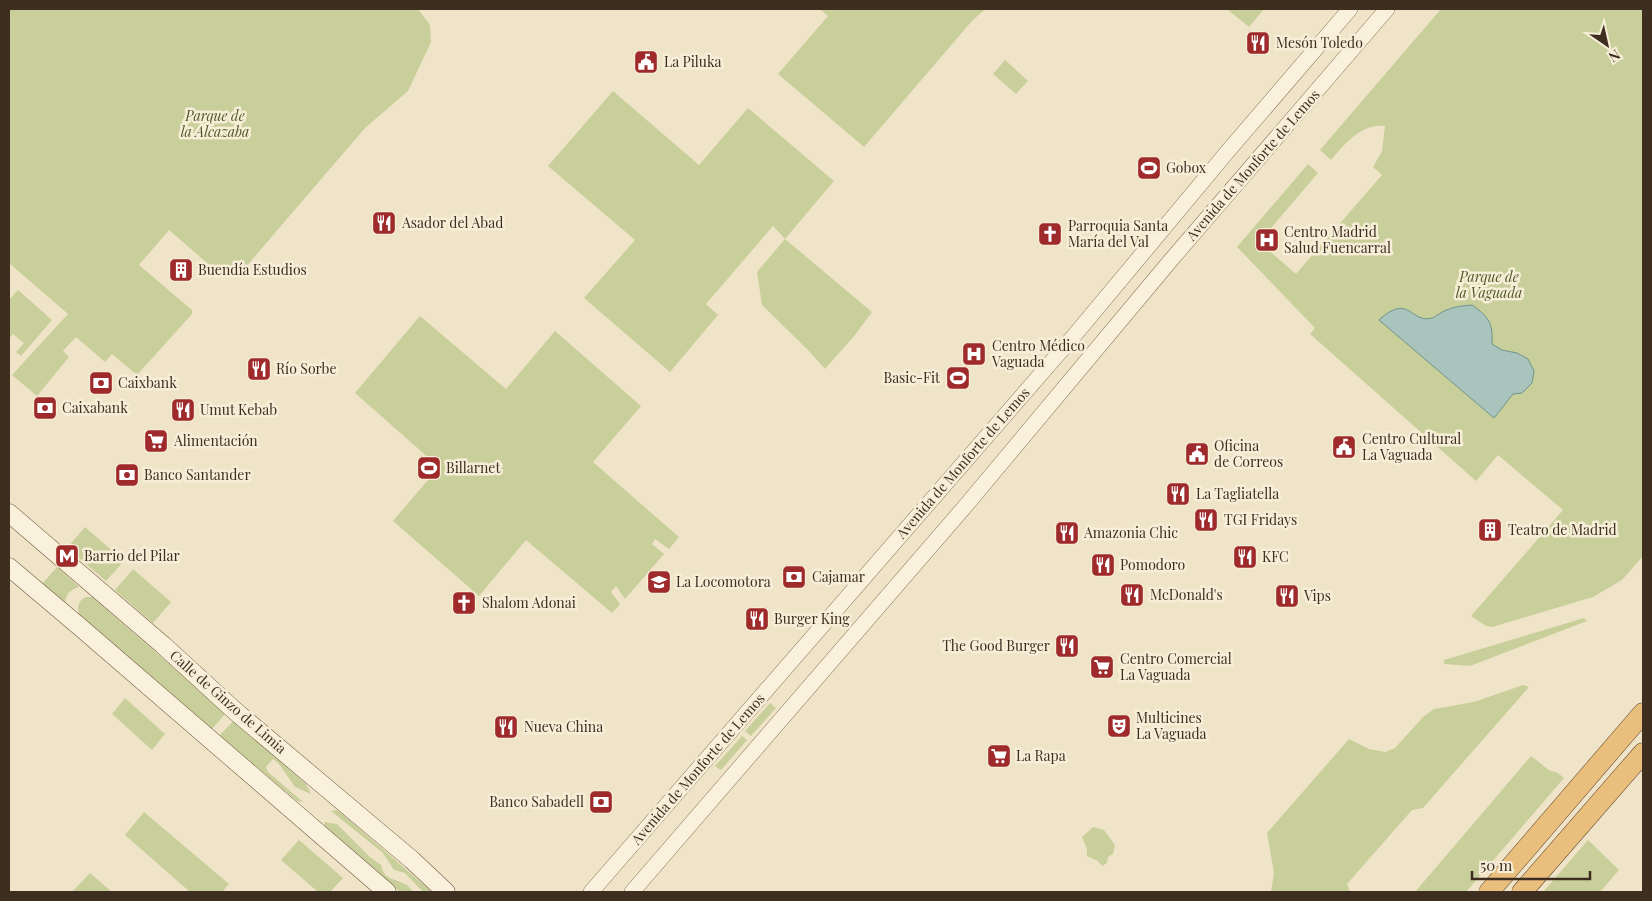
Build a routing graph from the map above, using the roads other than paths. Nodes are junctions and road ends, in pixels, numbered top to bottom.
1 (1350, 9) edge
2 (1387, 9) edge
3 (9, 513) edge
4 (9, 568) edge
5 (1643, 712) edge
6 (1643, 753) edge
7 (387, 892) edge
8 (446, 892) edge
9 (591, 892) edge
10 (632, 892) edge
11 (1489, 892) edge
12 (1522, 892) edge

1 - 9 street, Avenida de Monforte de Lemos
2 - 10 street, Avenida de Monforte de Lemos
3 - 8 main road, Calle de Ginzo de Limia
4 - 7 main road
5 - 11 highway
6 - 12 highway

